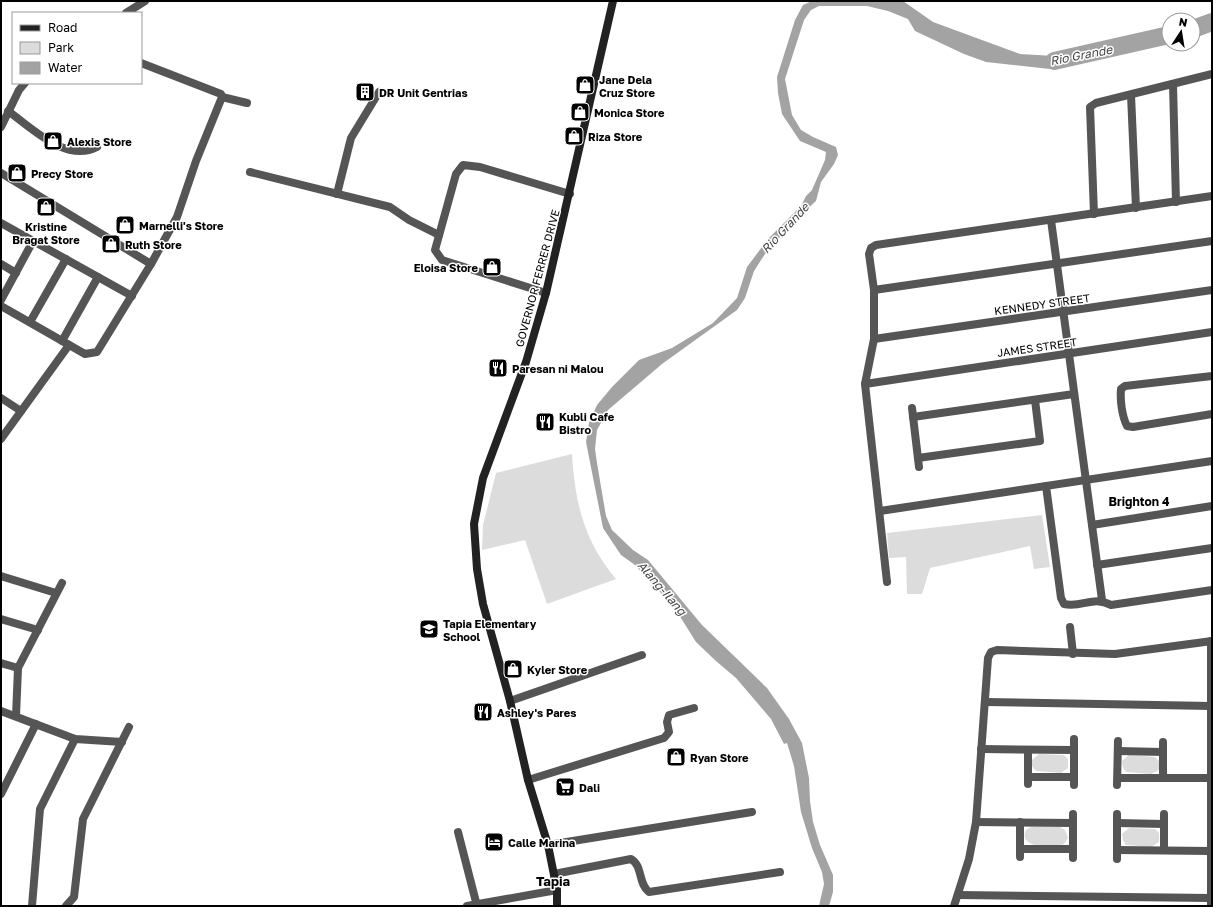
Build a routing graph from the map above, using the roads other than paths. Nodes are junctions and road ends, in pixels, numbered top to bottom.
1 (145, 1) edge
2 (613, 1) edge
3 (128, 12) edge
4 (142, 63) edge
5 (1212, 74) edge
6 (24, 84) edge
7 (1173, 84) junction
8 (378, 92) dead end
9 (1131, 95) junction
10 (222, 97) junction
11 (247, 103) dead end
12 (8, 111) junction
13 (1, 127) edge
14 (97, 147) dead end
15 (250, 172) dead end
16 (1, 173) edge
17 (337, 194) junction
18 (570, 194) junction
19 (1212, 196) edge
20 (1176, 202) junction
21 (1136, 208) junction
22 (1094, 214) junction
23 (1051, 220) junction
24 (1, 223) edge
25 (439, 235) junction
26 (33, 241) junction
27 (1212, 241) edge
28 (66, 259) junction
29 (1057, 263) junction
30 (1, 264) edge
31 (151, 264) junction
32 (16, 273) junction
33 (98, 277) junction
34 (874, 290) junction
35 (1212, 290) edge
36 (546, 293) junction
37 (132, 296) junction
38 (1, 300) edge
39 (1, 306) edge
40 (1063, 312) junction
41 (30, 322) junction
42 (1212, 332) edge
43 (874, 339) junction
44 (65, 343) junction
45 (1069, 354) junction
46 (1212, 376) edge
47 (865, 384) junction
48 (1074, 394) junction
49 (1, 398) edge
50 (1035, 400) junction
51 (912, 408) dead end
52 (21, 411) junction
53 (1212, 414) edge
54 (913, 417) junction
55 (1, 439) edge
56 (918, 458) junction
57 (1212, 461) edge
58 (919, 467) dead end
59 (1086, 480) junction
60 (1046, 486) junction
61 (1212, 506) edge
62 (880, 511) junction
63 (1092, 525) junction
64 (1212, 548) edge
65 (1097, 565) junction
66 (1, 576) edge
67 (887, 582) dead end
68 (62, 583) dead end
69 (1212, 590) edge
70 (56, 593) junction
71 (1102, 600) junction
72 (1, 619) edge
73 (1070, 627) dead end
74 (38, 630) junction
75 (1212, 641) edge
76 (1073, 654) junction
77 (642, 655) dead end
78 (1, 664) edge
79 (18, 668) junction
80 (510, 701) junction
81 (984, 702) junction
82 (1211, 706) edge
83 (694, 708) dead end
84 (1, 711) edge
85 (16, 716) junction
86 (36, 724) junction
87 (129, 727) dead end
88 (75, 739) junction
89 (1074, 739) dead end
90 (1118, 741) dead end
91 (122, 742) junction
92 (1163, 742) dead end
93 (981, 749) junction
94 (1028, 750) junction
95 (1074, 750) junction
96 (1118, 751) junction
97 (1163, 752) junction
98 (1212, 766) edge
99 (1164, 778) junction
100 (1211, 778) edge
101 (528, 780) junction
102 (1, 794) edge
103 (752, 812) dead end
104 (1073, 814) dead end
105 (1117, 814) dead end
106 (1164, 814) dead end
107 (976, 822) junction
108 (1020, 822) junction
109 (1073, 823) junction
110 (1117, 823) junction
111 (1164, 824) junction
112 (458, 832) dead end
113 (1212, 837) edge
114 (548, 845) junction
115 (1072, 849) junction
116 (1117, 850) junction
117 (1164, 850) junction
118 (1211, 851) junction
119 (1072, 858) dead end
120 (1117, 859) dead end
121 (780, 872) dead end
122 (554, 874) junction
123 (1212, 877) edge
124 (557, 890) junction
125 (958, 895) junction
126 (1211, 902) edge
127 (477, 905) edge
128 (32, 906) edge
129 (66, 906) edge
130 (467, 906) edge
131 (558, 906) edge
132 (954, 906) edge

1 - 3 street
2 - 18 main road, GOVERNOR FERRER DRIVE
4 - 10 street
5 - 7 street
6 - 12 street
7 - 9 street
7 - 20 street
8 - 17 street
9 - 21 street
9 - 22 street
10 - 11 street
10 - 31 street
12 - 13 street
12 - 14 street
15 - 17 street
16 - 31 street
17 - 25 street
18 - 25 street
18 - 36 main road, GOVERNOR FERRER DRIVE
19 - 20 street
20 - 21 street
21 - 22 street
22 - 23 street
23 - 29 street
23 - 34 street
24 - 26 street
25 - 36 street
26 - 28 street
26 - 32 street
27 - 29 street
28 - 33 street
28 - 41 street
29 - 34 street
29 - 40 street
30 - 32 street
31 - 37 street
32 - 38 street
33 - 37 street
33 - 44 street
34 - 43 street
35 - 40 street, KENNEDY STREET
36 - 80 main road, GOVERNOR FERRER DRIVE
37 - 44 street
39 - 41 street
40 - 43 street, KENNEDY STREET
40 - 45 street
41 - 44 street
42 - 45 street, JAMES STREET
43 - 47 street
44 - 52 street
45 - 47 street, JAMES STREET
45 - 48 street
46 - 53 street
47 - 62 street
48 - 50 street
48 - 59 street
49 - 52 street
50 - 54 street
50 - 56 street
51 - 54 street
52 - 55 street
54 - 56 street
56 - 58 street
57 - 59 street
59 - 60 street
59 - 63 street
60 - 62 street
60 - 71 street
61 - 63 street
62 - 67 street
63 - 65 street
64 - 65 street
65 - 71 street
66 - 70 street
68 - 70 street
69 - 71 street
70 - 74 street
72 - 74 street
73 - 76 street
74 - 79 street
75 - 76 street
75 - 82 street
76 - 81 street
77 - 80 street
78 - 79 street
79 - 85 street
80 - 101 main road, GOVERNOR FERRER DRIVE
81 - 82 street
81 - 93 street
82 - 98 street
83 - 101 street
84 - 85 street
85 - 86 street
86 - 88 street
86 - 102 street
87 - 91 street
88 - 91 street
88 - 128 street
89 - 95 street
90 - 96 street
91 - 129 street
92 - 97 street
93 - 94 street
93 - 107 street
94 - 95 street
94 - 95 street
96 - 97 street
96 - 99 street
97 - 99 street
98 - 100 street
99 - 100 street
100 - 113 street
101 - 114 main road, GOVERNOR FERRER DRIVE
103 - 114 street
104 - 109 street
105 - 110 street
106 - 111 street
107 - 108 street
107 - 125 street
108 - 109 street
108 - 115 street
109 - 115 street
110 - 111 street
110 - 116 street
111 - 117 street
112 - 127 street
113 - 118 street
114 - 122 main road, GOVERNOR FERRER DRIVE
115 - 119 street
116 - 117 street
116 - 120 street
117 - 118 street
118 - 123 street
121 - 122 street
122 - 124 main road, GOVERNOR FERRER DRIVE
123 - 126 street
124 - 127 street
124 - 131 main road, GOVERNOR FERRER DRIVE
125 - 126 street
125 - 132 street
127 - 130 street

